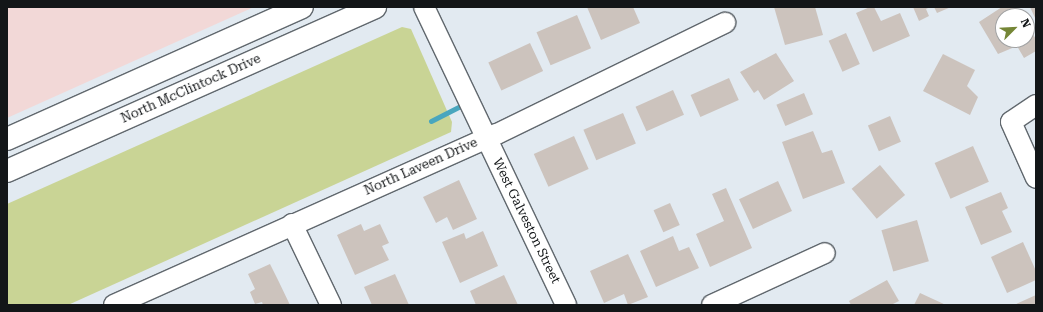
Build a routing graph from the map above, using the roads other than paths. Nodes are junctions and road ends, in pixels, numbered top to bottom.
1 (302, 7) edge
2 (376, 7) edge
3 (424, 7) edge
4 (725, 22) dead end
5 (1036, 105) edge
6 (7, 138) edge
7 (486, 139) junction
8 (7, 171) edge
9 (1036, 178) edge
10 (292, 224) junction
11 (825, 252) dead end
12 (114, 305) edge
13 (331, 305) edge
14 (566, 305) edge
15 (712, 305) edge

1 - 6 main road
2 - 8 main road, North McClintock Drive
3 - 7 street, West Galveston Street
4 - 7 street, North Laveen Drive
5 - 9 street
7 - 10 street, North Laveen Drive
7 - 14 street, West Galveston Street
10 - 12 street, North Laveen Drive
10 - 13 street
11 - 15 street

